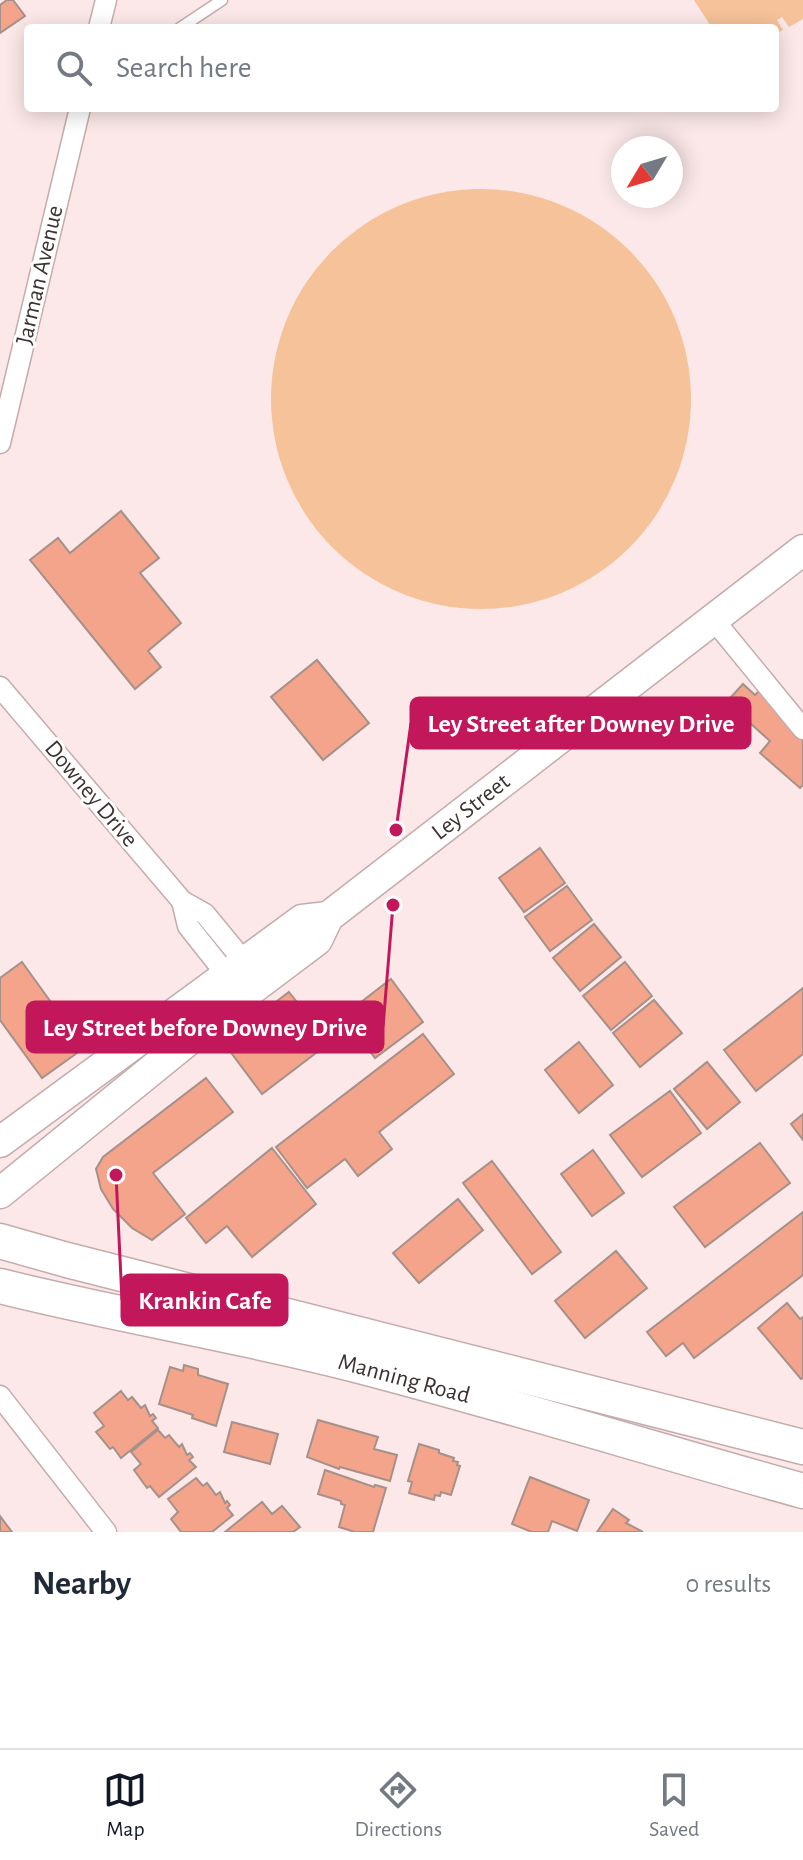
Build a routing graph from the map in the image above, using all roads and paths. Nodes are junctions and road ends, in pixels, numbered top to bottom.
1 (106, 0) edge
2 (222, 0) edge
3 (100, 24) edge
4 (186, 24) edge
5 (79, 112) edge
6 (0, 443) edge
7 (803, 550) edge
8 (713, 619) junction
9 (0, 687) edge
10 (803, 729) edge
11 (244, 979) junction
12 (0, 1142) edge
13 (0, 1193) edge
14 (0, 1241) edge
15 (0, 1286) edge
16 (0, 1396) edge
17 (803, 1447) edge
18 (803, 1491) edge
19 (106, 1532) edge

1 - 3 street
2 - 4 lane
5 - 6 street, Jarman Avenue
7 - 8 street, Ley Street
8 - 10 street
8 - 11 street, Ley Street
9 - 11 street, Downey Drive
11 - 12 street, Ley Street
11 - 13 street, Ley Street
14 - 17 main road, Manning Road
15 - 18 main road, Manning Road
16 - 19 street

